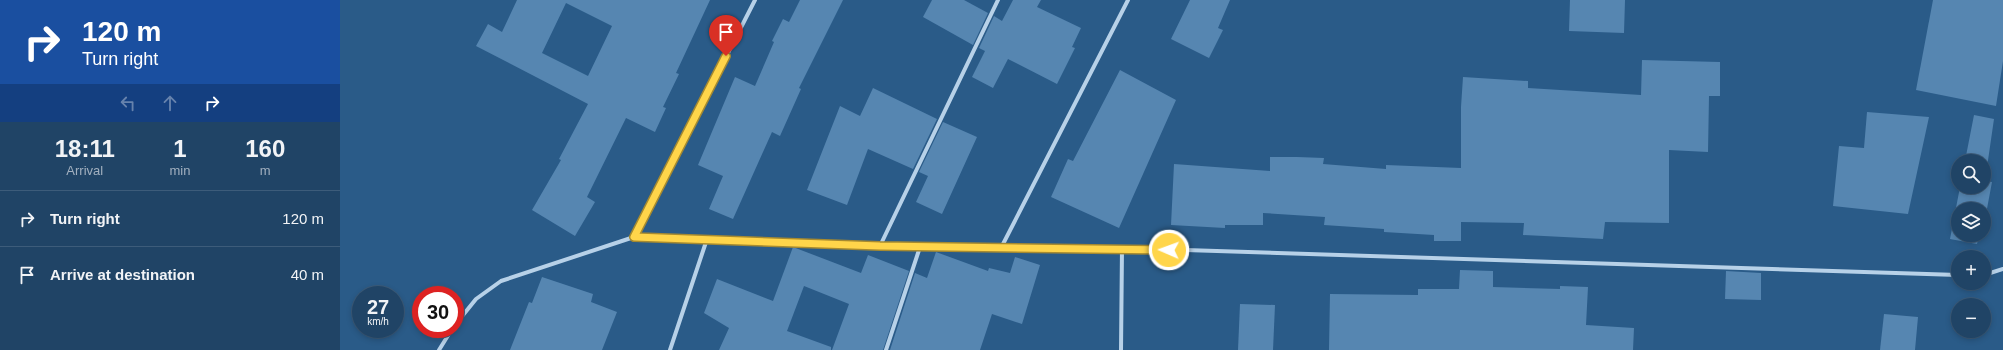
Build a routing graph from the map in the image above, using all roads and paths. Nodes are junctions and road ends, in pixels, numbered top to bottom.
1 (755, 0) edge
2 (998, 0) edge
3 (1128, 0) edge
4 (634, 237) junction
5 (708, 239) junction
6 (880, 246) junction
7 (920, 247) junction
8 (1001, 248) junction
9 (1122, 248) junction
10 (2003, 270) edge
11 (1991, 273) edge
12 (1951, 275) edge
13 (464, 313) edge
14 (446, 338) edge
15 (439, 350) edge
16 (670, 350) edge
17 (886, 350) edge
18 (1121, 350) edge

1 - 4 street
2 - 6 street
3 - 8 street
4 - 5 street
4 - 13 street
5 - 6 street
5 - 16 street
6 - 7 street
7 - 8 street
7 - 17 street
8 - 9 street
9 - 12 street
9 - 18 street
10 - 11 street
14 - 15 street

